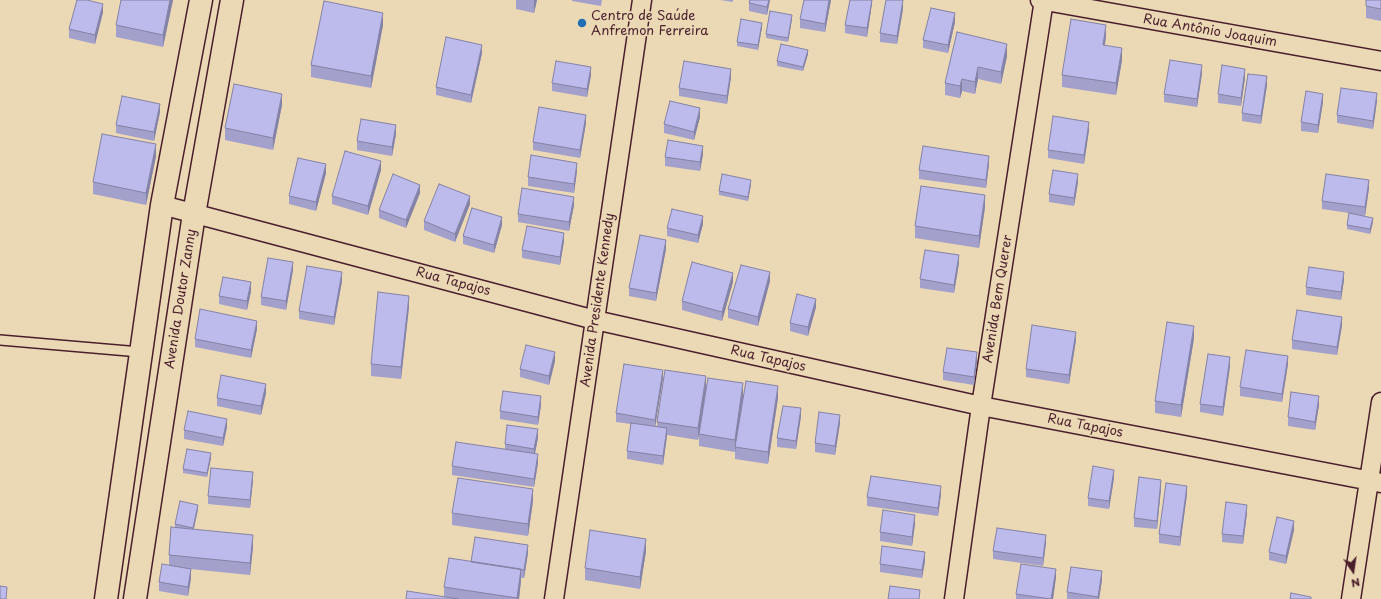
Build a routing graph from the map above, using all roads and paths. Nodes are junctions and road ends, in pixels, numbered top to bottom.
1 (201, 0) edge
2 (232, 0) edge
3 (642, 0) edge
4 (1043, 0) edge
5 (1381, 61) edge
6 (162, 205) junction
7 (194, 214) junction
8 (595, 320) junction
9 (0, 340) edge
10 (140, 352) junction
11 (1381, 402) edge
12 (981, 406) junction
13 (1375, 482) edge
14 (106, 599) edge
15 (135, 599) edge
16 (554, 599) edge
17 (954, 599) edge
18 (1351, 599) edge

1 - 6 street
2 - 7 street, Avenida Doutor Zanny
3 - 8 street, Avenida Presidente Kennedy
4 - 5 street, Rua Antônio Joaquim
4 - 12 street, Avenida Bem Querer
6 - 7 street, Rua Tapajos
6 - 10 street
7 - 8 street, Rua Tapajos
7 - 15 street, Avenida Doutor Zanny
8 - 12 street, Rua Tapajos
8 - 16 street, Avenida Presidente Kennedy
9 - 10 lane
10 - 14 street
11 - 13 street
12 - 13 street, Rua Tapajos
12 - 17 street, Avenida Bem Querer
13 - 18 street

